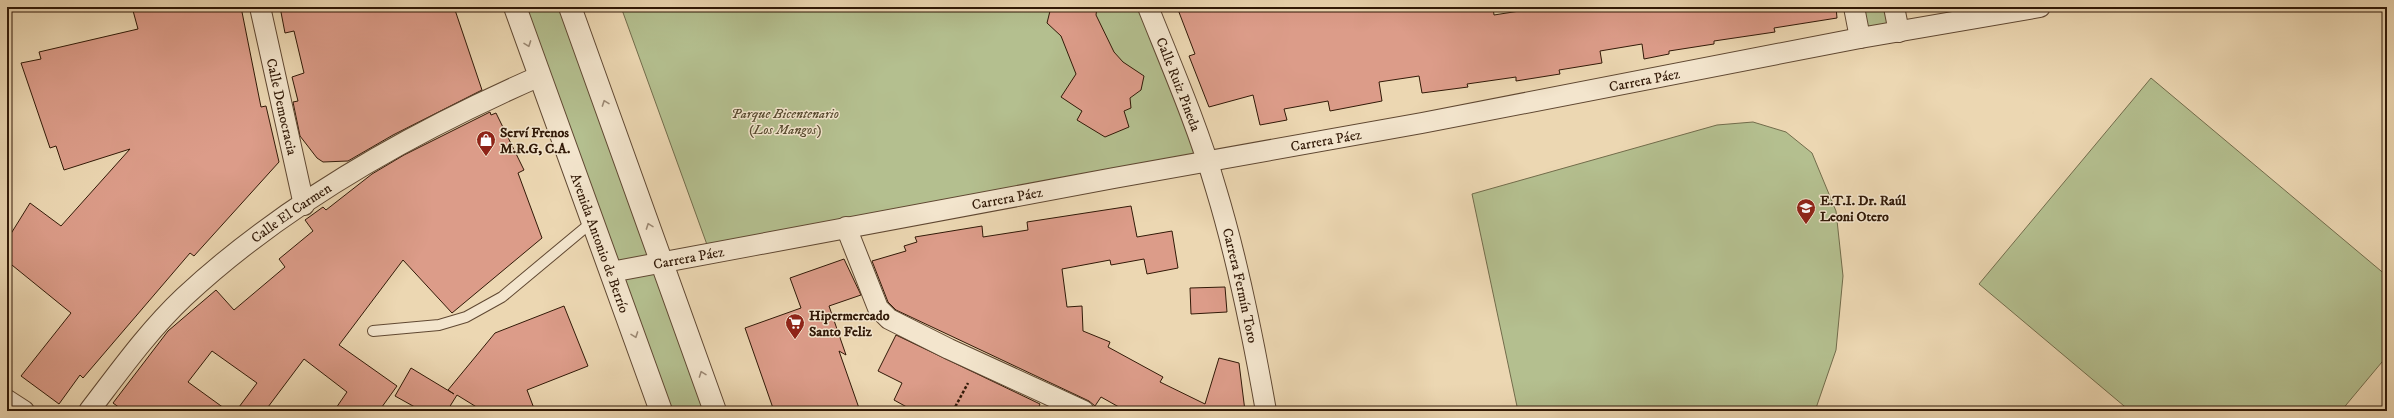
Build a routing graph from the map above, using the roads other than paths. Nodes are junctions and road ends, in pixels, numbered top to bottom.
1 (260, 7) edge
2 (515, 7) edge
3 (570, 7) edge
4 (1148, 7) edge
5 (1854, 7) edge
6 (1894, 7) edge
7 (2040, 7) edge
8 (1899, 32) junction
9 (1860, 38) junction
10 (540, 76) junction
11 (1206, 162) junction
12 (304, 205) junction
13 (592, 222) junction
14 (846, 227) junction
15 (662, 262) junction
16 (612, 272) junction
17 (373, 331) dead end
18 (7, 400) edge
19 (24, 411) edge
20 (89, 411) edge
21 (661, 411) edge
22 (715, 411) edge
23 (1084, 411) edge
24 (1266, 411) edge

1 - 12 street, Calle Democracia
2 -> 10 street, Avenida Antonio de Berrío
15 -> 3 street
4 - 11 street, Calle Ruiz Pineda
5 - 9 street
6 - 8 street
7 - 8 street, Carrera Páez
8 - 9 street, Carrera Páez
9 - 11 street, Carrera Páez
10 - 12 street, Calle El Carmen
10 - 13 street, Avenida Antonio de Berrío
11 - 14 street, Carrera Páez
11 - 24 street, Carrera Fermín Toro
12 - 20 street, Calle El Carmen
13 - 16 street, Avenida Antonio de Berrío
13 - 17 lane
14 - 15 street, Carrera Páez
14 - 23 street
15 - 16 street, Carrera Páez
22 -> 15 street
16 -> 21 street, Avenida Antonio de Berrío
18 - 19 street

